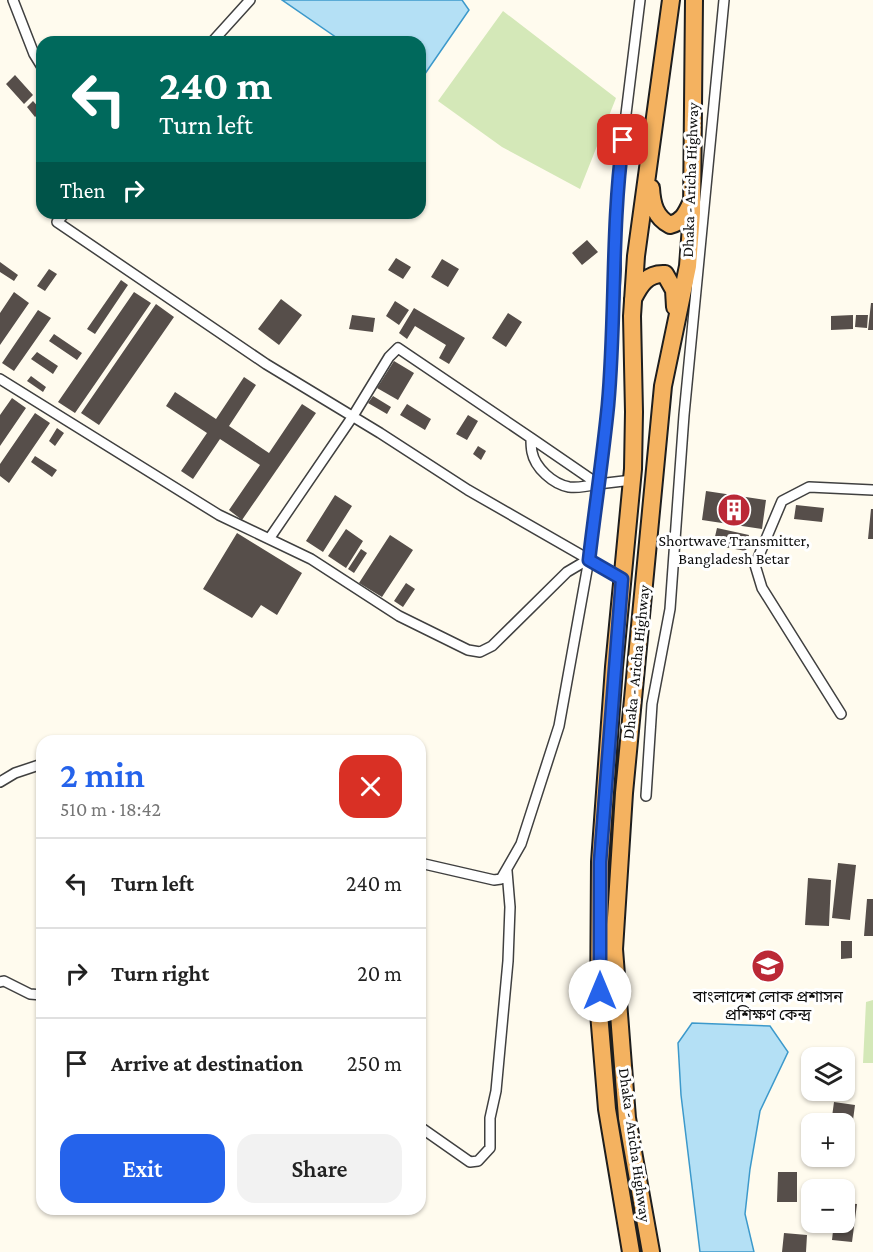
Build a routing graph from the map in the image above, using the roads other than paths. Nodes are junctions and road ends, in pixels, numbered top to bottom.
1 (13, 0) edge
2 (250, 0) edge
3 (640, 0) edge
4 (671, 0) edge
5 (694, 0) edge
6 (724, 0) edge
7 (217, 36) edge
8 (36, 57) edge
9 (649, 161) junction
10 (692, 200) junction
11 (60, 219) edge
12 (633, 300) junction
13 (674, 327) junction
14 (0, 379) edge
15 (352, 416) junction
16 (531, 438) junction
17 (632, 480) junction
18 (598, 484) junction
19 (873, 490) edge
20 (269, 539) junction
21 (589, 560) junction
22 (622, 579) junction
23 (841, 714) dead end
24 (36, 766) edge
25 (0, 782) edge
26 (646, 796) dead end
27 (426, 864) edge
28 (507, 871) junction
29 (0, 982) edge
30 (36, 994) edge
31 (426, 1131) edge
32 (631, 1252) edge
33 (651, 1252) edge

1 - 8 street
2 - 7 street
3 - 18 street
4 - 9 highway, Dhaka - Aricha Highway
5 - 10 highway, Dhaka - Aricha Highway
6 - 26 street
9 - 10 highway
9 - 12 highway, Dhaka - Aricha Highway
10 - 13 highway, Dhaka - Aricha Highway
11 - 15 street
12 - 13 highway
12 - 17 highway, Dhaka - Aricha Highway
13 - 33 highway, Dhaka - Aricha Highway
14 - 20 street
15 - 16 street
15 - 20 street
15 - 21 street
16 - 18 street
16 - 18 street
17 - 18 street
17 - 22 highway, Dhaka - Aricha Highway
18 - 21 street
19 - 23 street
20 - 21 street
21 - 22 street
21 - 28 street
22 - 32 highway, Dhaka - Aricha Highway
24 - 25 street
27 - 28 street
28 - 31 street
29 - 30 street

